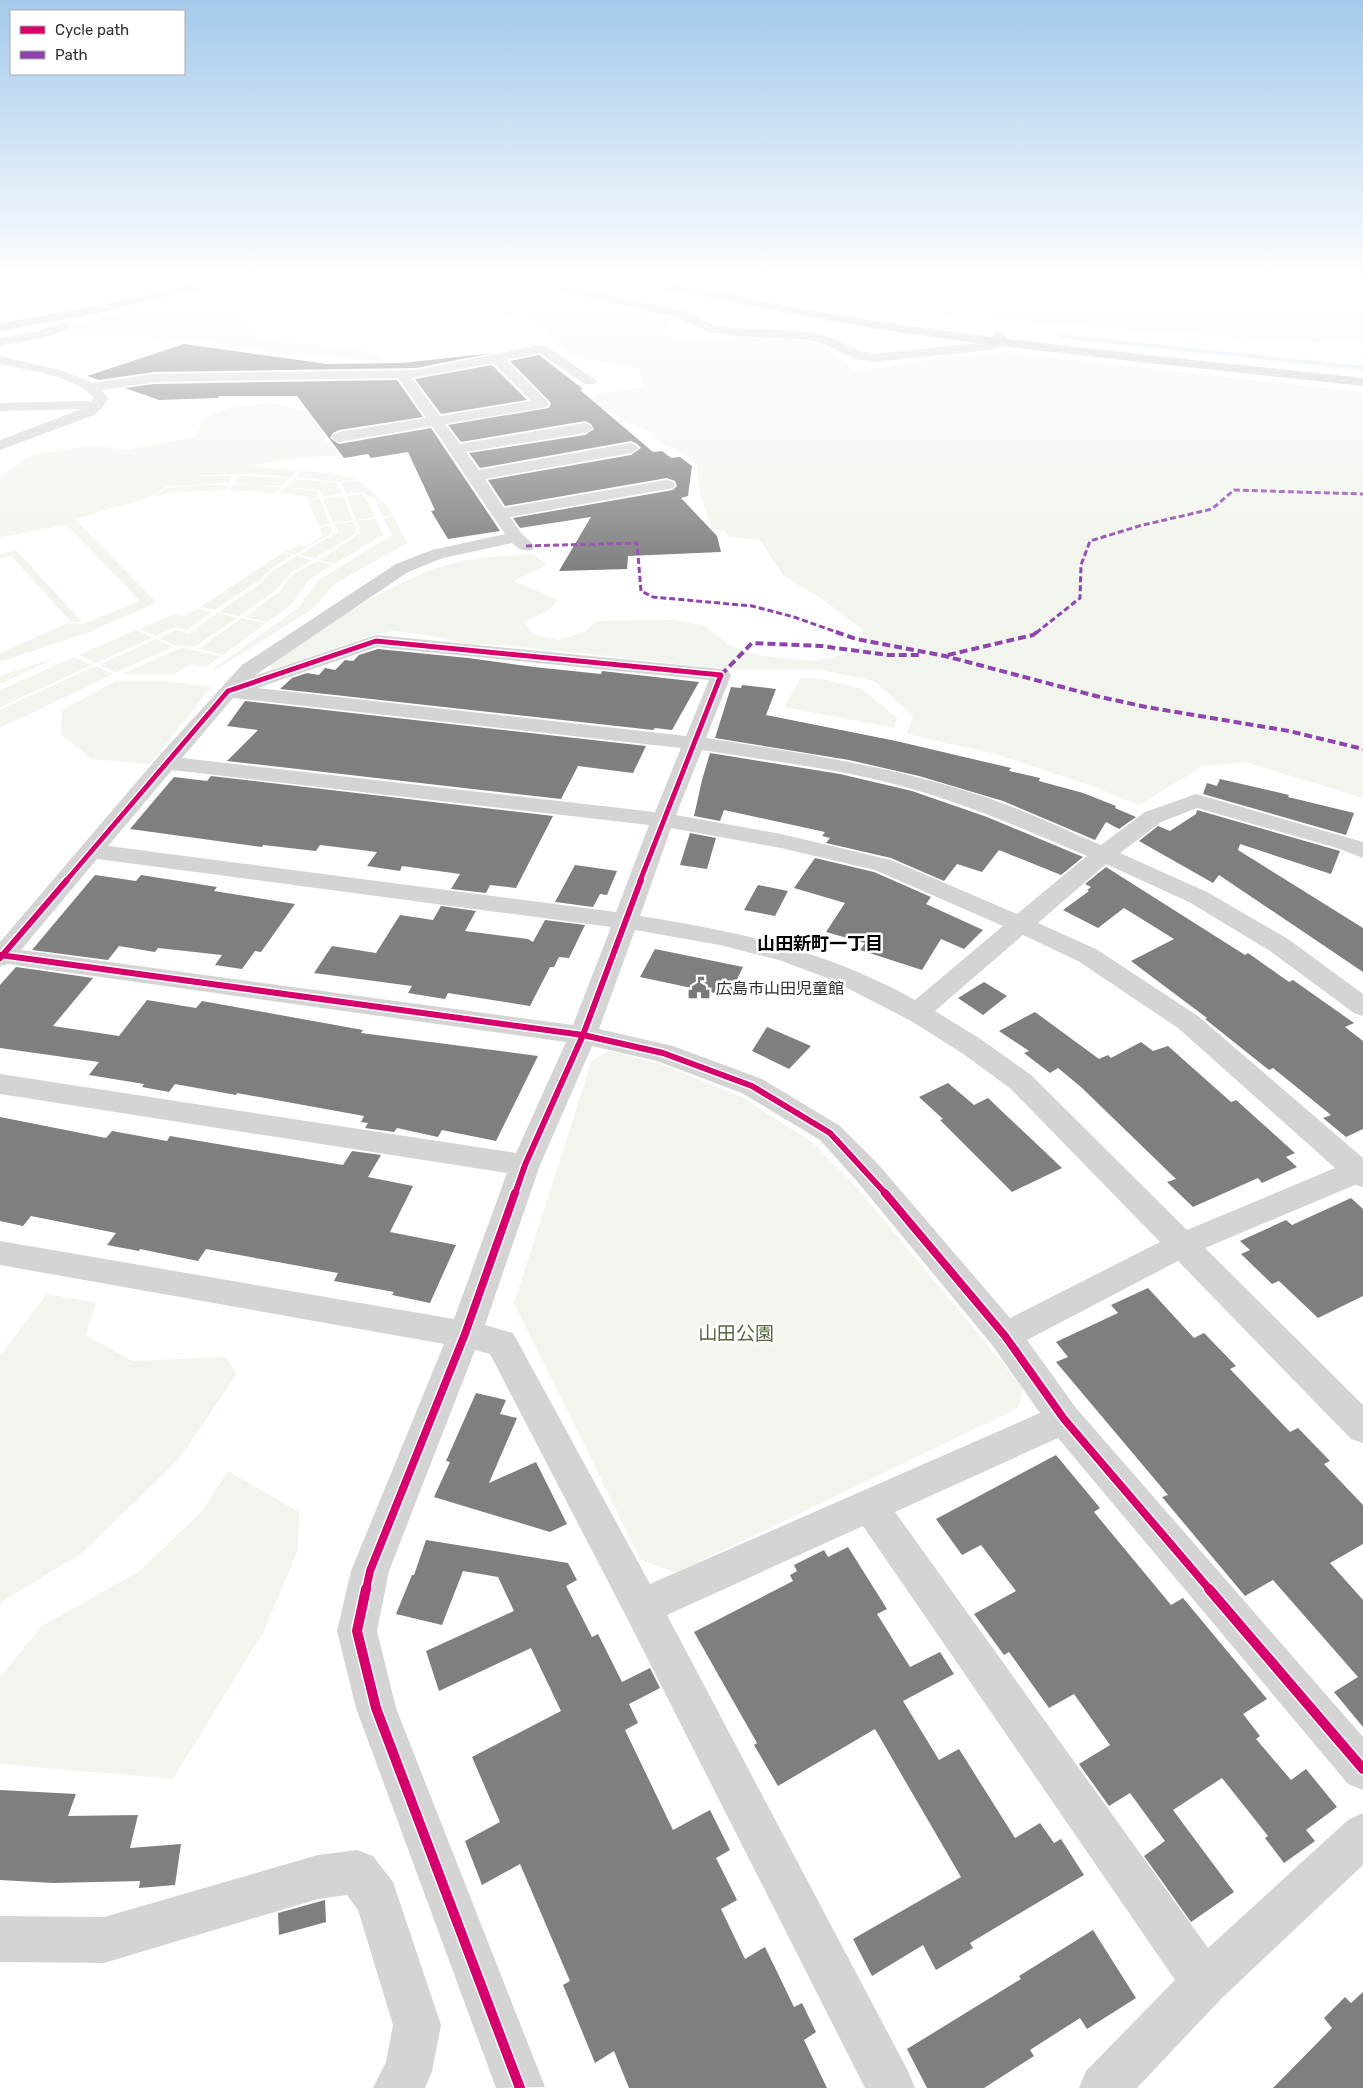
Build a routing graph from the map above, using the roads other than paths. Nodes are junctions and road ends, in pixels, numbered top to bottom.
1 (68, 377) edge
2 (189, 377) edge
3 (404, 377) edge
4 (517, 377) edge
5 (585, 377) edge
6 (1324, 377) edge
7 (590, 381) dead end
8 (1363, 382) edge
9 (92, 387) junction
10 (97, 405) junction
11 (0, 407) edge
12 (436, 421) junction
13 (585, 428) dead end
14 (339, 437) dead end
15 (0, 445) edge
16 (631, 448) dead end
17 (455, 449) junction
18 (475, 476) junction
19 (667, 485) dead end
20 (500, 514) junction
21 (228, 691) junction
22 (695, 742) junction
23 (165, 763) junction
24 (663, 820) junction
25 (91, 851) junction
26 (1363, 851) edge
27 (1103, 854) junction
28 (626, 920) junction
29 (1020, 924) junction
30 (1, 956) edge
31 (1363, 1007) edge
32 (917, 1012) junction
33 (582, 1035) junction
34 (0, 1084) edge
35 (525, 1165) junction
36 (1361, 1172) edge
37 (1182, 1245) junction
38 (0, 1254) edge
39 (465, 1334) junction
40 (1005, 1336) junction
41 (1064, 1419) junction
42 (1363, 1428) edge
43 (870, 1506) junction
44 (642, 1607) junction
45 (1363, 1769) edge
46 (1363, 1835) edge
47 (0, 1939) edge
48 (1205, 1983) junction
49 (397, 2088) edge
50 (521, 2088) edge
51 (890, 2088) edge
52 (1103, 2088) edge

1 - 9 street
2 - 9 street
3 - 12 street
4 - 12 street
5 - 7 street
6 - 8 main road
9 - 10 street
10 - 11 street
10 - 15 street
12 - 14 street
12 - 17 street
13 - 17 street
16 - 18 street
17 - 18 street
18 - 20 street
19 - 20 street
20 - 21 street
21 - 22 street
21 - 22 street
21 - 23 street
22 - 24 street
22 - 27 street
23 - 24 street
23 - 25 street
24 - 28 street
24 - 29 street
25 - 28 street
25 - 30 street
26 - 27 street
27 - 29 street
27 - 31 street
28 - 32 street
28 - 33 street
29 - 32 street
29 - 36 street
30 - 33 street
32 - 37 street
33 - 35 street
33 - 40 street
34 - 35 street
35 - 39 street
36 - 37 street
37 - 40 street
37 - 42 street
38 - 39 street
39 - 44 street
39 - 50 street
40 - 41 street
41 - 43 street
41 - 45 street
43 - 44 street
43 - 48 street
44 - 51 street
46 - 48 street
47 - 49 street
48 - 52 street

